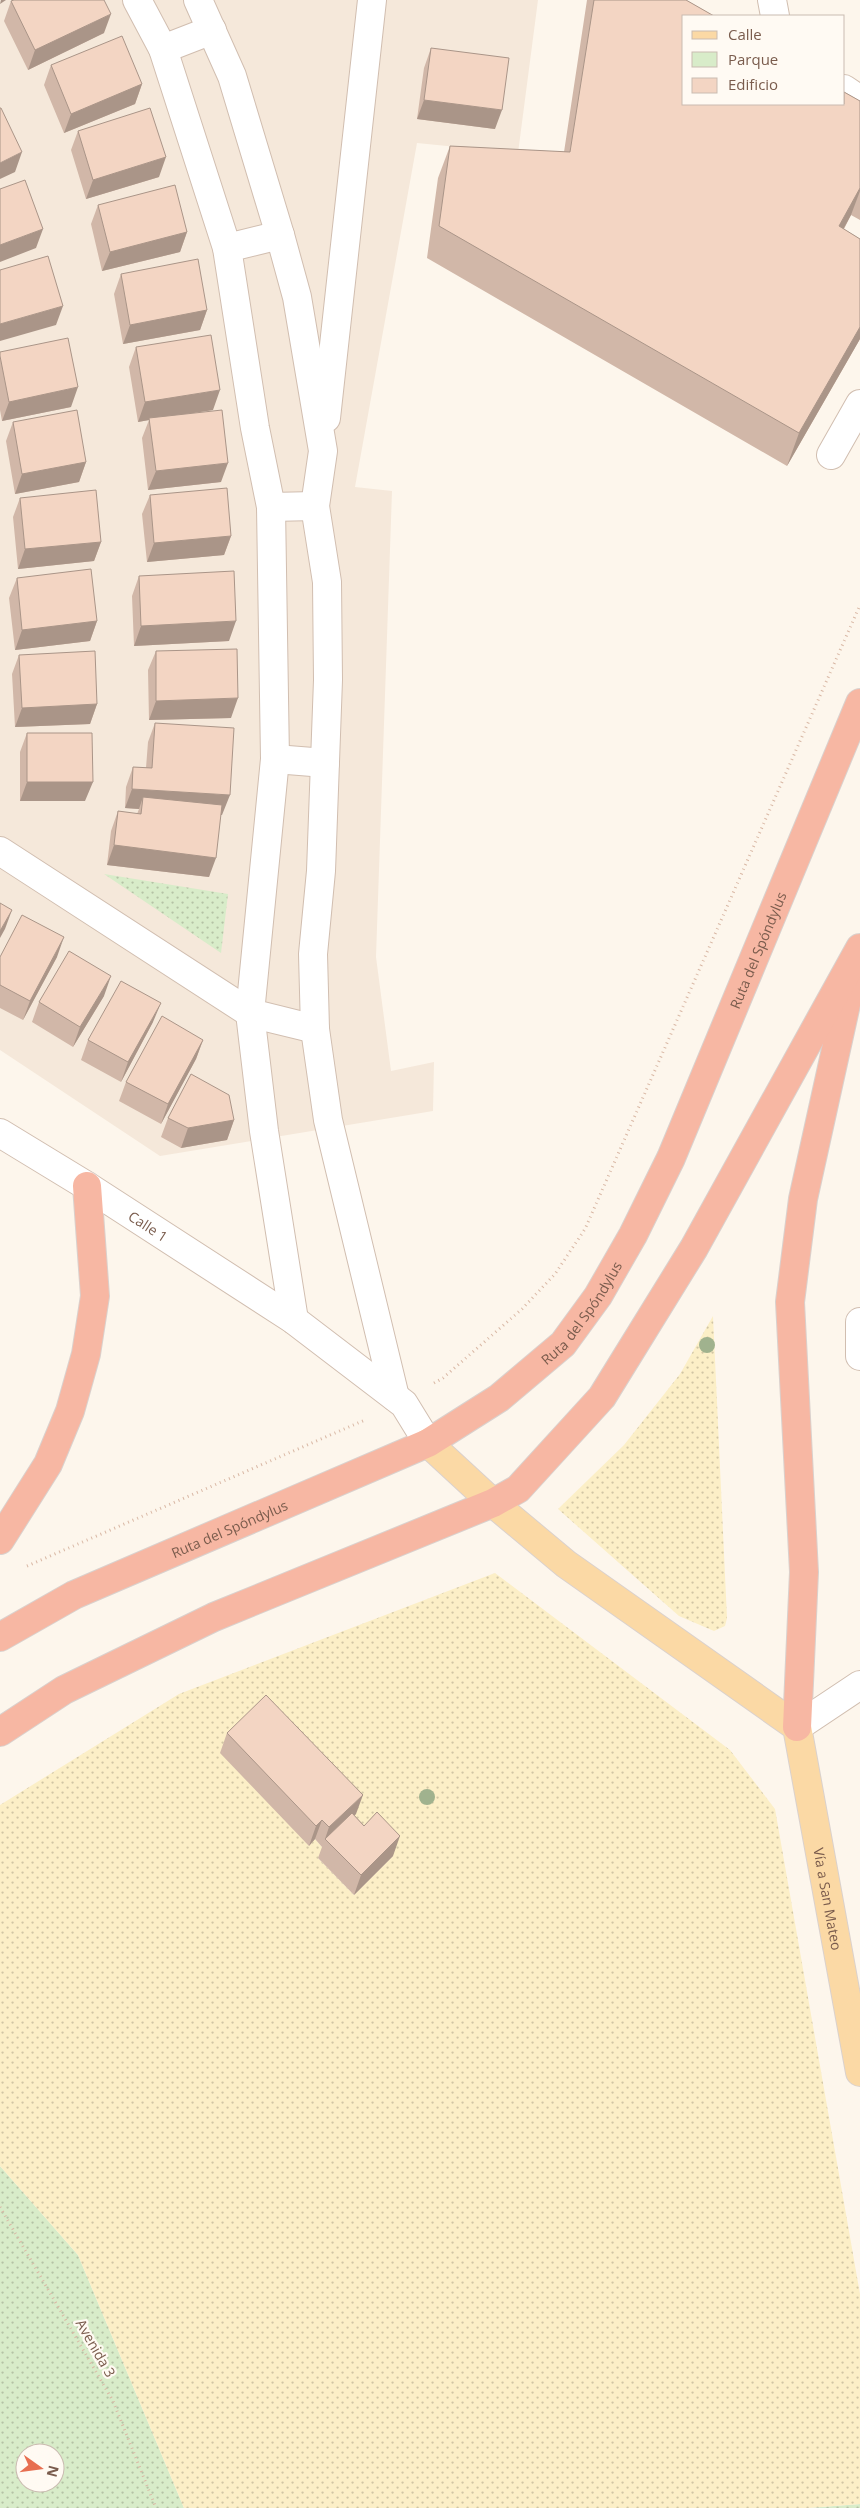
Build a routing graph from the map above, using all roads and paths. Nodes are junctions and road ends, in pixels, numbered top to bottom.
1 (137, 0) edge
2 (198, 0) edge
3 (372, 0) edge
4 (772, 0) edge
5 (775, 15) edge
6 (212, 30) junction
7 (163, 49) junction
8 (845, 90) edge
9 (860, 100) edge
10 (280, 235) junction
11 (227, 248) junction
12 (860, 404) edge
13 (322, 452) junction
14 (831, 455) dead end
15 (316, 506) junction
16 (271, 507) junction
17 (860, 605) edge
18 (860, 703) edge
19 (275, 759) junction
20 (325, 763) junction
21 (0, 851) edge
22 (858, 953) edge
23 (250, 1013) junction
24 (315, 1029) junction
25 (0, 1133) edge
26 (87, 1186) junction
27 (294, 1320) junction
28 (860, 1322) edge
29 (860, 1356) edge
30 (399, 1400) junction
31 (428, 1444) junction
32 (493, 1503) junction
33 (0, 1540) edge
34 (25, 1567) dead end
35 (0, 1637) edge
36 (860, 1685) edge
37 (796, 1727) junction
38 (0, 1732) edge
39 (860, 2072) edge
40 (0, 2207) edge
41 (156, 2508) edge

1 - 7 street
2 - 6 street
3 - 13 street
4 - 5 street
6 - 7 street
6 - 10 street
7 - 11 street
8 - 9 street
10 - 11 street
10 - 13 street
11 - 16 street
12 - 14 street
13 - 15 street
15 - 16 street
15 - 20 street
16 - 19 street
17 - 30 path
18 - 31 highway, Ruta del Spóndylus
19 - 20 street
19 - 23 street
20 - 24 street
21 - 23 street
22 - 32 highway
22 - 37 highway
23 - 24 street
23 - 27 street
24 - 30 street
25 - 26 street, Calle 1
26 - 27 street, Calle 1
26 - 33 highway
27 - 30 street, Calle 1
28 - 29 street
30 - 31 street
30 - 34 path
31 - 32 main road
31 - 35 highway, Ruta del Spóndylus
32 - 37 main road
32 - 38 highway
36 - 37 street
37 - 39 main road, Vía a San Mateo
40 - 41 path, Avenida 3

